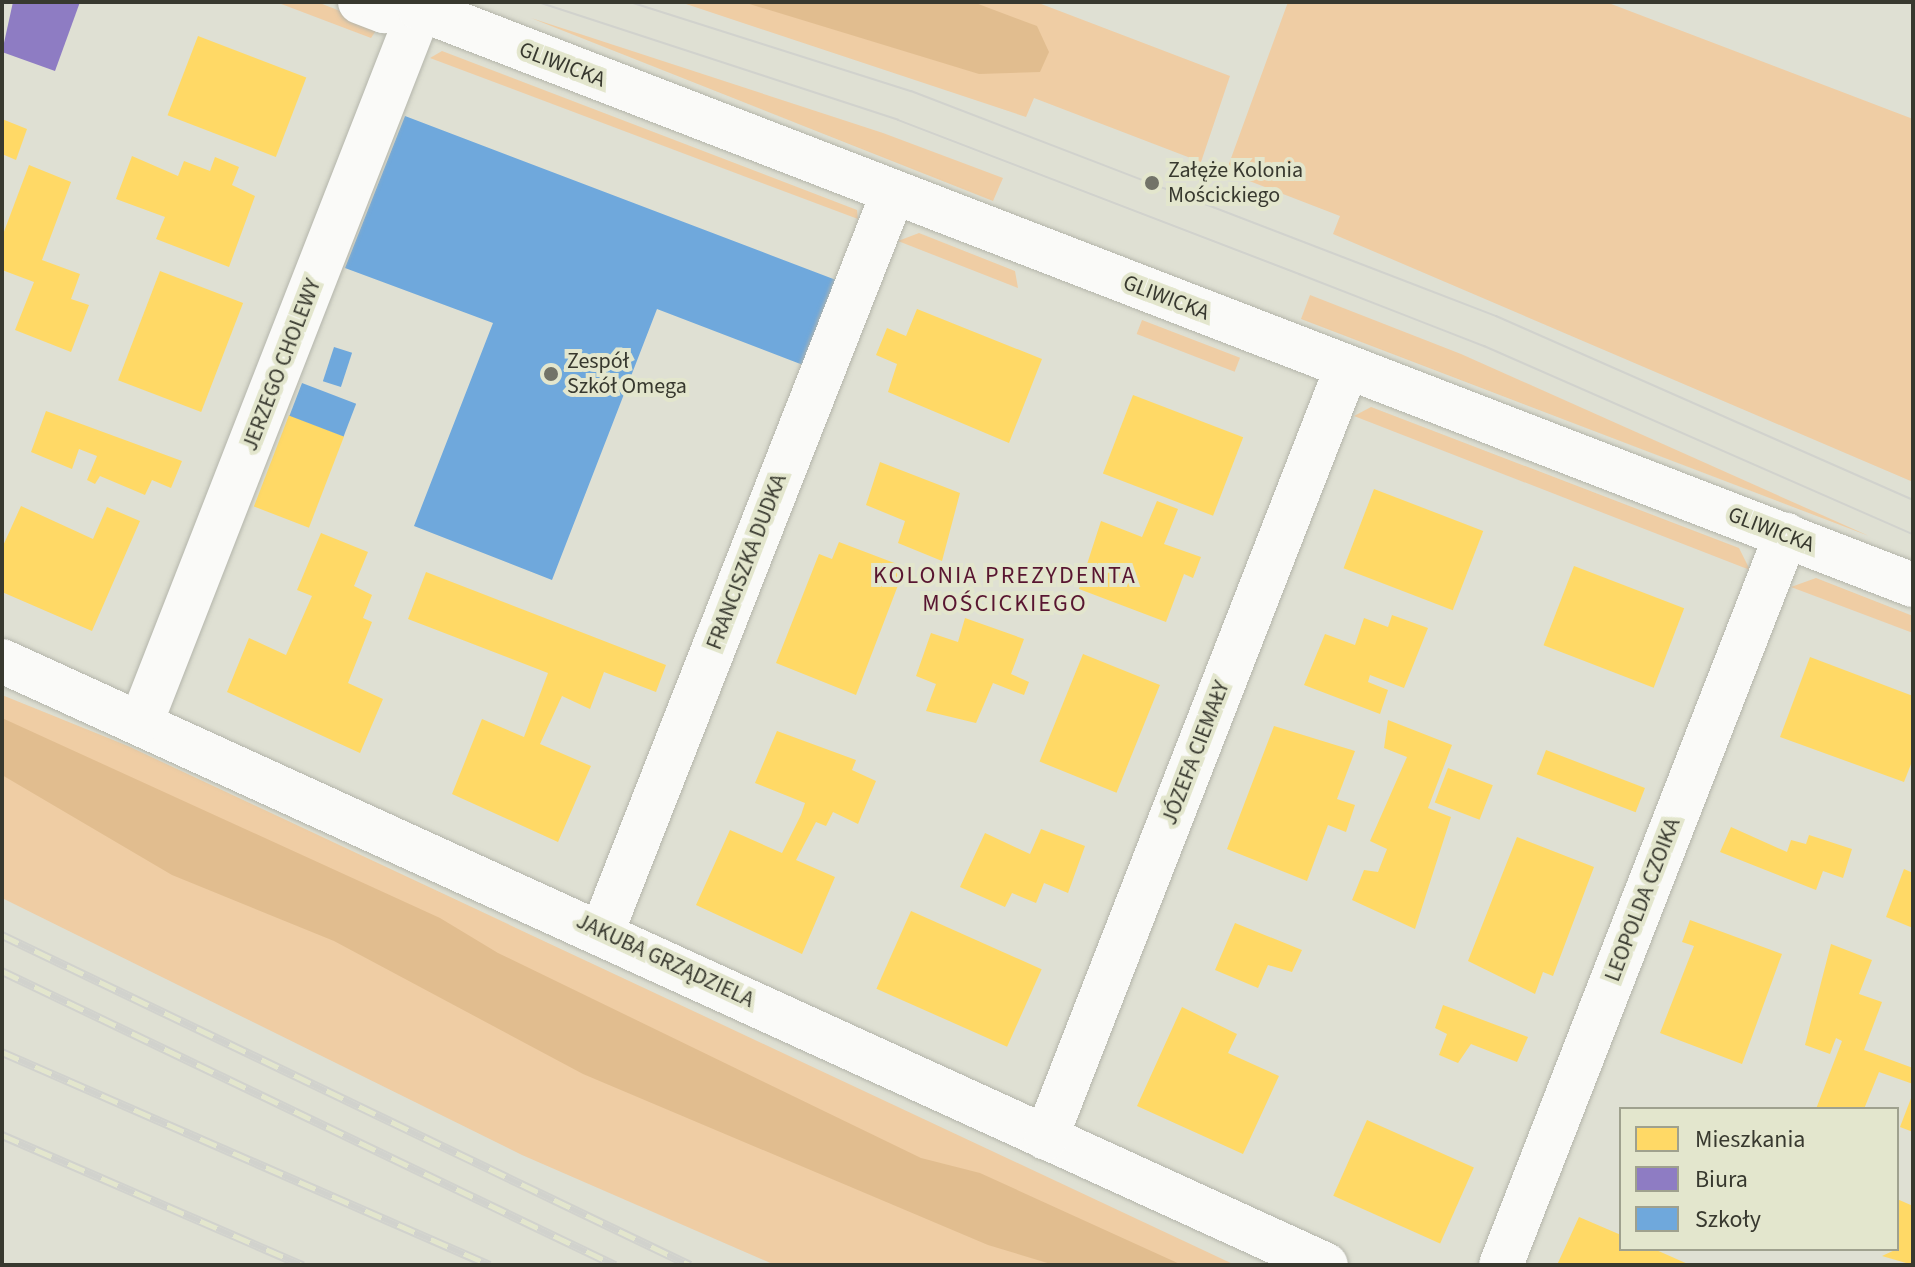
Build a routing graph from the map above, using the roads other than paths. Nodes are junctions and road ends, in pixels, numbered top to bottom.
1 (360, 2) edge
2 (416, 6) edge
3 (893, 193) junction
4 (1347, 367) junction
5 (1786, 535) junction
6 (1913, 585) edge
7 (2, 661) edge
8 (142, 720) junction
9 (602, 932) junction
10 (1046, 1138) junction
11 (1326, 1265) edge
12 (1501, 1265) edge

1 - 2 street, GLIWICKA
2 - 3 street, GLIWICKA
2 - 8 street, JERZEGO CHOLEWY
3 - 4 street, GLIWICKA
3 - 9 street, FRANCISZKA DUDKA
4 - 5 street, GLIWICKA
4 - 10 street, JÓZEFA CIEMAŁY
5 - 6 street, GLIWICKA
5 - 12 street, LEOPOLDA CZOIKA
7 - 8 street, JAKUBA GRZĄDZIELA
8 - 9 street, JAKUBA GRZĄDZIELA
9 - 10 street, JAKUBA GRZĄDZIELA
10 - 11 street, JAKUBA GRZĄDZIELA

